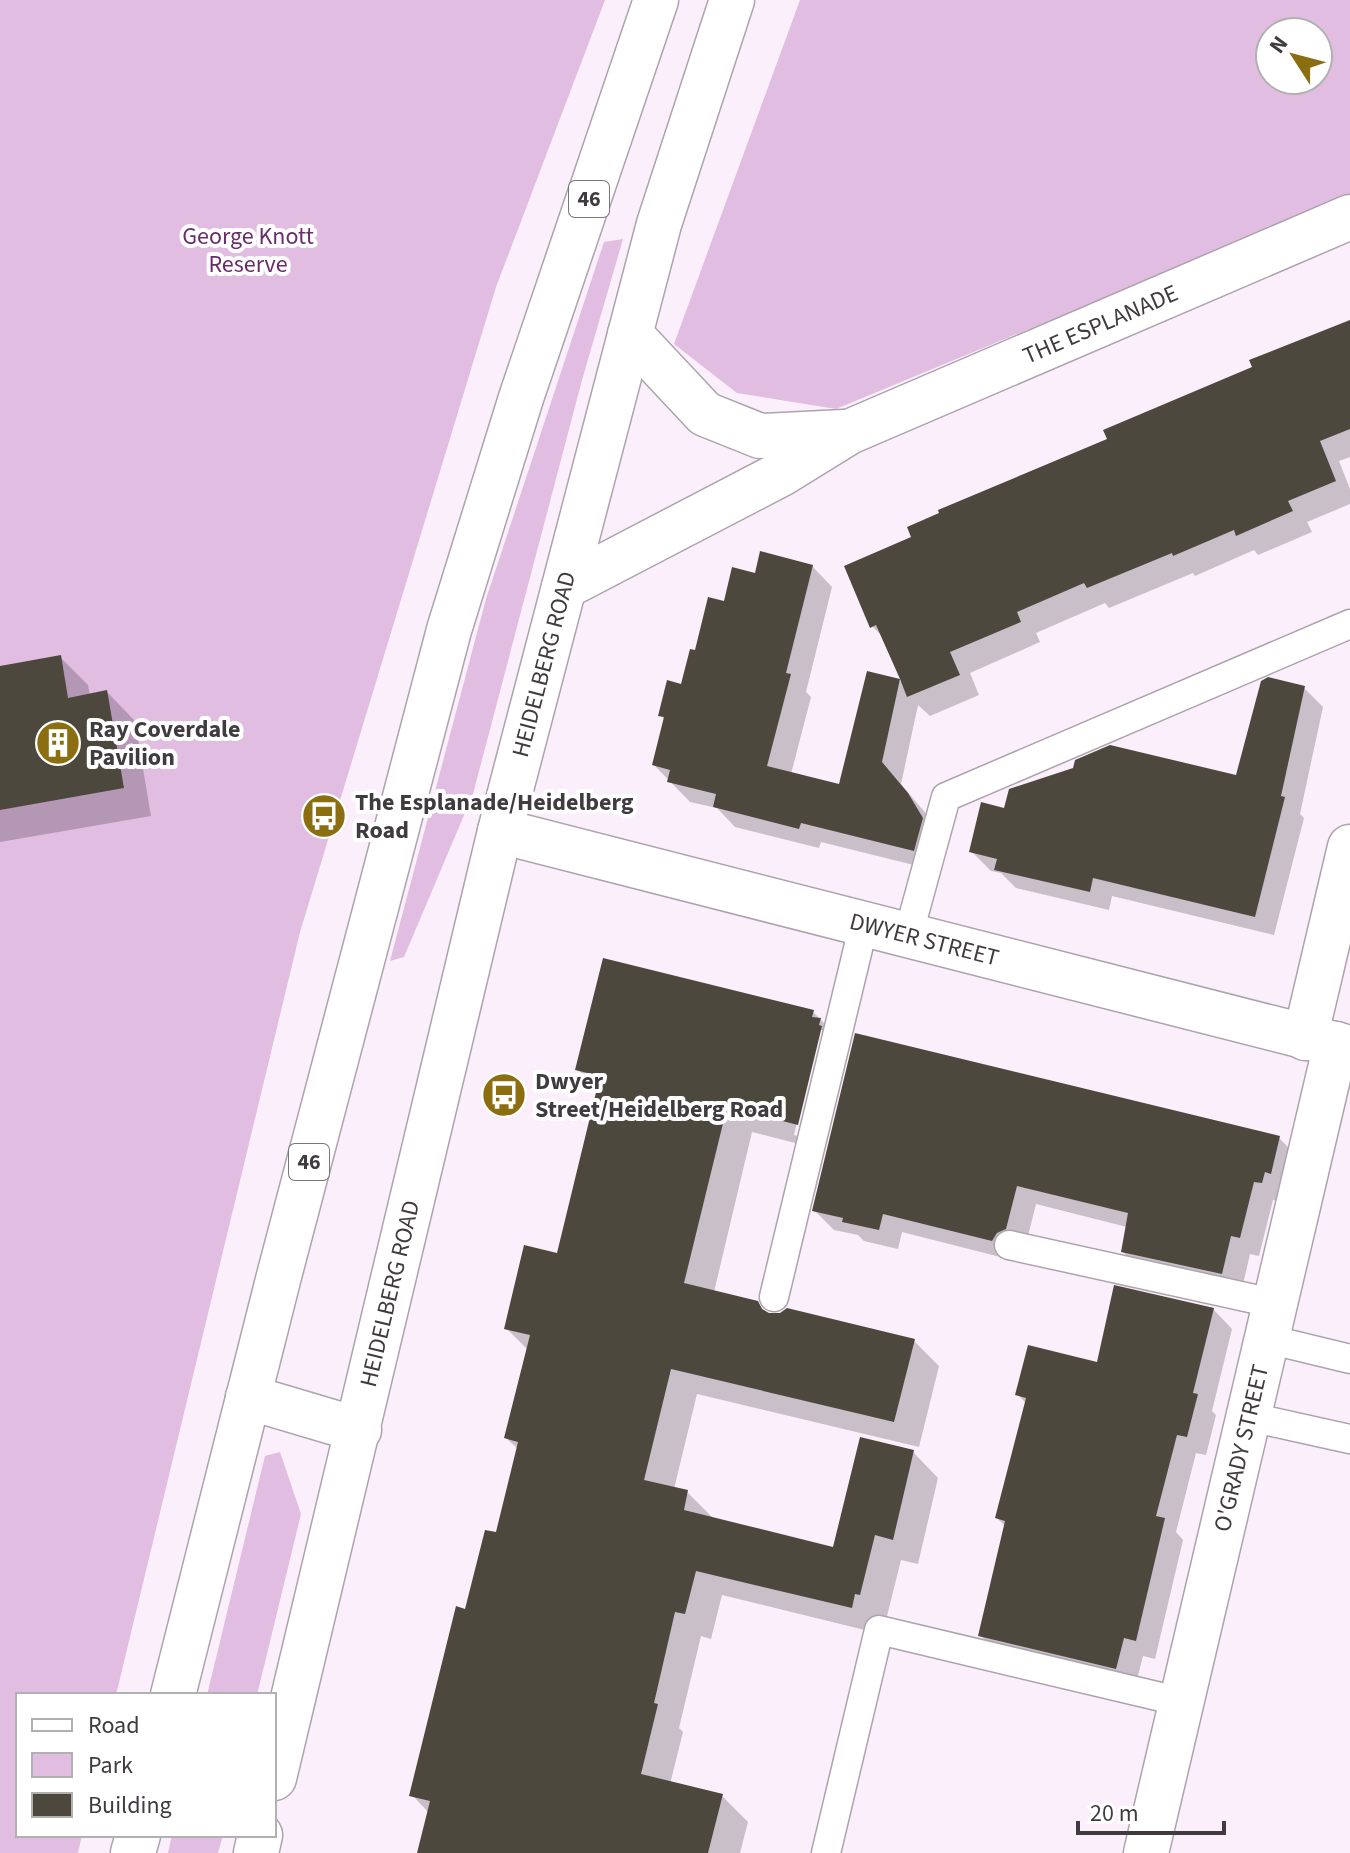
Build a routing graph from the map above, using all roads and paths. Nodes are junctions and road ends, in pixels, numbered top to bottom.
1 (656, 0) edge
2 (732, 0) edge
3 (1350, 217) edge
4 (630, 334) junction
5 (849, 432) junction
6 (564, 587) junction
7 (1350, 624) edge
8 (500, 831) junction
9 (1350, 847) edge
10 (864, 924) junction
11 (908, 936) junction
12 (1331, 1043) edge
13 (1009, 1245) dead end
14 (774, 1297) dead end
15 (1272, 1322) junction
16 (1350, 1359) edge
17 (248, 1397) junction
18 (1250, 1417) junction
19 (359, 1430) junction
20 (1350, 1439) edge
21 (174, 1693) edge
22 (1182, 1702) junction
23 (276, 1770) edge
24 (826, 1853) edge
25 (1146, 1853) edge

1 - 17 main road, 46
2 - 4 main road, HEIDELBERG ROAD
3 - 5 main road, THE ESPLANADE
4 - 5 main road, THE ESPLANADE
4 - 6 main road, HEIDELBERG ROAD
5 - 6 main road, THE ESPLANADE
6 - 8 main road, HEIDELBERG ROAD
7 - 11 lane
8 - 10 main road, DWYER STREET
8 - 19 main road, HEIDELBERG ROAD
9 - 12 main road, O'GRADY STREET
10 - 11 main road, DWYER STREET
10 - 14 lane
11 - 12 main road, DWYER STREET
12 - 15 main road, O'GRADY STREET
13 - 15 lane
15 - 16 lane
15 - 18 main road, O'GRADY STREET
17 - 19 main road
17 - 21 main road, 46
18 - 20 lane
18 - 22 main road, O'GRADY STREET
19 - 23 main road, HEIDELBERG ROAD
22 - 24 lane
22 - 25 main road, O'GRADY STREET

